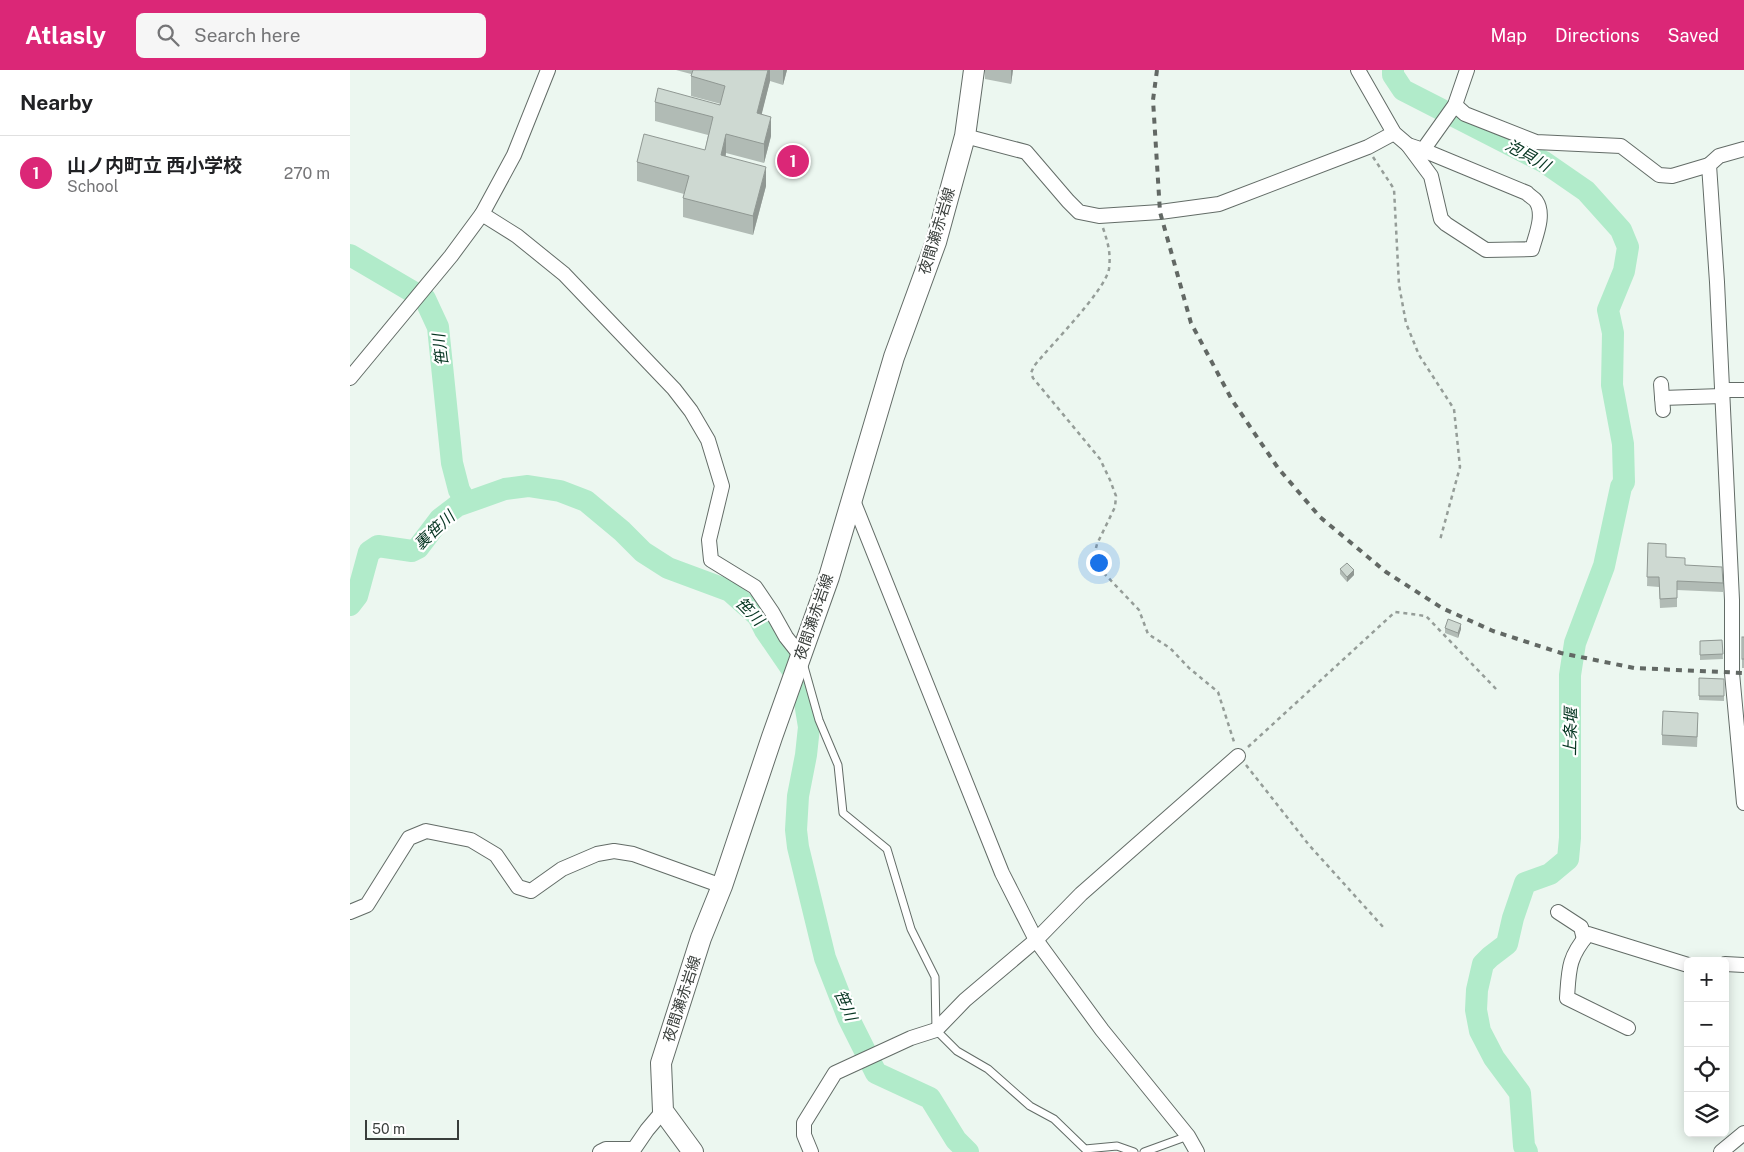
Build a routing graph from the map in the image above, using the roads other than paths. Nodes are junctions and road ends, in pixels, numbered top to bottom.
1 (548, 70) edge
2 (974, 70) edge
3 (1358, 70) edge
4 (1467, 70) edge
5 (1453, 107) junction
6 (1394, 133) junction
7 (964, 136) junction
8 (1408, 145) junction
9 (1744, 149) edge
10 (1423, 150) junction
11 (1709, 165) junction
12 (482, 214) junction
13 (350, 378) edge
14 (1744, 390) edge
15 (1722, 393) junction
16 (1662, 397) dead end
17 (852, 497) junction
18 (1738, 597) edge
19 (800, 660) junction
20 (1742, 752) edge
21 (1238, 756) road end
22 (1744, 803) edge
23 (722, 886) junction
24 (350, 912) edge
25 (1558, 912) dead end
26 (1584, 939) junction
27 (1036, 940) junction
28 (1684, 964) edge
29 (1729, 964) edge
30 (1744, 965) edge
31 (1628, 1028) dead end
32 (936, 1030) junction
33 (663, 1111) junction
34 (1744, 1133) edge
35 (1188, 1136) junction
36 (600, 1152) edge
37 (693, 1152) edge
38 (811, 1152) edge
39 (1134, 1152) edge
40 (1144, 1152) edge
41 (1196, 1152) edge
42 (1721, 1152) edge

1 - 12 street
2 - 7 main road, 夜間瀬赤岩線
3 - 6 street
4 - 5 street
5 - 10 street
5 - 11 street
6 - 7 street
6 - 8 street
7 - 17 main road, 夜間瀬赤岩線
8 - 10 street
8 - 10 street
9 - 11 street
11 - 15 street
12 - 13 street
12 - 19 street
14 - 15 street
15 - 16 street
15 - 18 street
17 - 19 main road, 夜間瀬赤岩線
17 - 27 street
18 - 20 street
19 - 23 main road, 夜間瀬赤岩線
19 - 32 lane
20 - 22 street
21 - 27 street
23 - 24 street
23 - 33 main road, 夜間瀬赤岩線
25 - 26 street
26 - 28 street
26 - 31 street
27 - 32 street
27 - 35 street
29 - 30 street
32 - 38 street
32 - 39 lane
33 - 36 street
33 - 37 main road
34 - 42 street
35 - 40 lane
35 - 41 street

